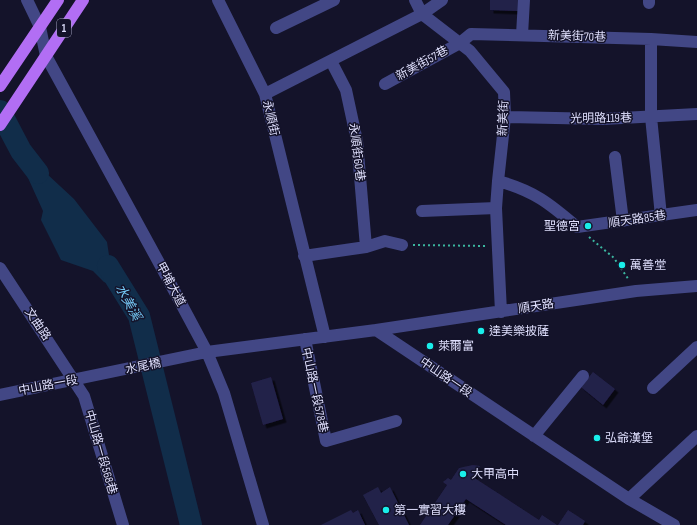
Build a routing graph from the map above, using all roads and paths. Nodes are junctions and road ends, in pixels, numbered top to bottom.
1 (27, 0) edge
2 (58, 0) edge
3 (83, 0) edge
4 (218, 0) edge
5 (334, 0) edge
6 (415, 0) edge
7 (442, 0) edge
8 (524, 0) edge
9 (422, 14) junction
10 (40, 27) junction
11 (276, 28) dead end
12 (522, 35) junction
13 (651, 39) junction
14 (697, 42) edge
15 (460, 43) junction
16 (46, 56) junction
17 (331, 61) junction
18 (385, 84) dead end
19 (0, 86) edge
20 (265, 94) junction
21 (697, 114) edge
22 (651, 116) junction
23 (505, 117) junction
24 (0, 125) edge
25 (615, 157) dead end
26 (498, 181) junction
27 (496, 208) junction
28 (697, 210) edge
29 (422, 211) dead end
30 (661, 216) junction
31 (623, 221) junction
32 (577, 227) junction
33 (402, 245) joint
34 (497, 246) junction
35 (366, 247) junction
36 (304, 256) junction
37 (0, 268) edge
38 (697, 286) edge
39 (636, 291) junction
40 (501, 312) junction
41 (376, 330) junction
42 (324, 337) junction
43 (305, 339) junction
44 (697, 346) edge
45 (207, 352) junction
46 (97, 375) joint
47 (583, 376) dead end
48 (75, 380) junction
49 (653, 388) dead end
50 (0, 395) edge
51 (396, 421) dead end
52 (534, 436) junction
53 (697, 436) edge
54 (629, 499) junction
55 (123, 525) edge
56 (263, 525) edge
57 (674, 525) edge

1 - 10 street, 甲埔大道
2 - 10 main road, 1
3 - 16 main road, 1
4 - 20 street
5 - 11 street
6 - 9 street, 新美街
7 - 9 street, 永順街
8 - 12 street
9 - 15 street, 新美街
9 - 17 street, 永順街
10 - 16 street, 甲埔大道
10 - 19 main road, 1
12 - 13 street, 新美街70巷
12 - 15 street, 新美街70巷
13 - 14 street, 新美街70巷
13 - 22 street
15 - 18 street, 新美街57巷
15 - 23 street, 新美街
16 - 24 main road, 1
16 - 45 street, 甲埔大道
17 - 20 street, 永順街
17 - 35 street, 永順街60巷
20 - 36 street, 永順街
21 - 22 street, 光明路119巷
22 - 23 street, 光明路119巷
22 - 30 street
23 - 26 street, 新美街
25 - 31 street
26 - 27 street, 新美街
26 - 32 street
27 - 29 street
27 - 34 street, 新美街
28 - 30 street, 順天路85巷
30 - 31 street, 順天路85巷
31 - 32 street, 順天路85巷
32 - 39 path
33 - 34 path
33 - 35 street
34 - 40 street, 新美街
35 - 36 street
36 - 42 street, 永順街
37 - 48 street, 文曲路
38 - 39 street, 順天路
39 - 40 street, 順天路
40 - 41 street, 順天路
41 - 42 street
41 - 52 street, 中山路一段
42 - 43 street
43 - 45 street
43 - 51 street, 中山路一段578巷
44 - 49 street
45 - 46 street, 水尾橋
45 - 56 street, 甲埔大道
46 - 48 street, 中山路一段
47 - 52 street
48 - 50 street, 中山路一段
48 - 55 street, 中山路一段568巷
52 - 54 street, 中山路一段
53 - 54 street
54 - 57 street, 中山路一段

